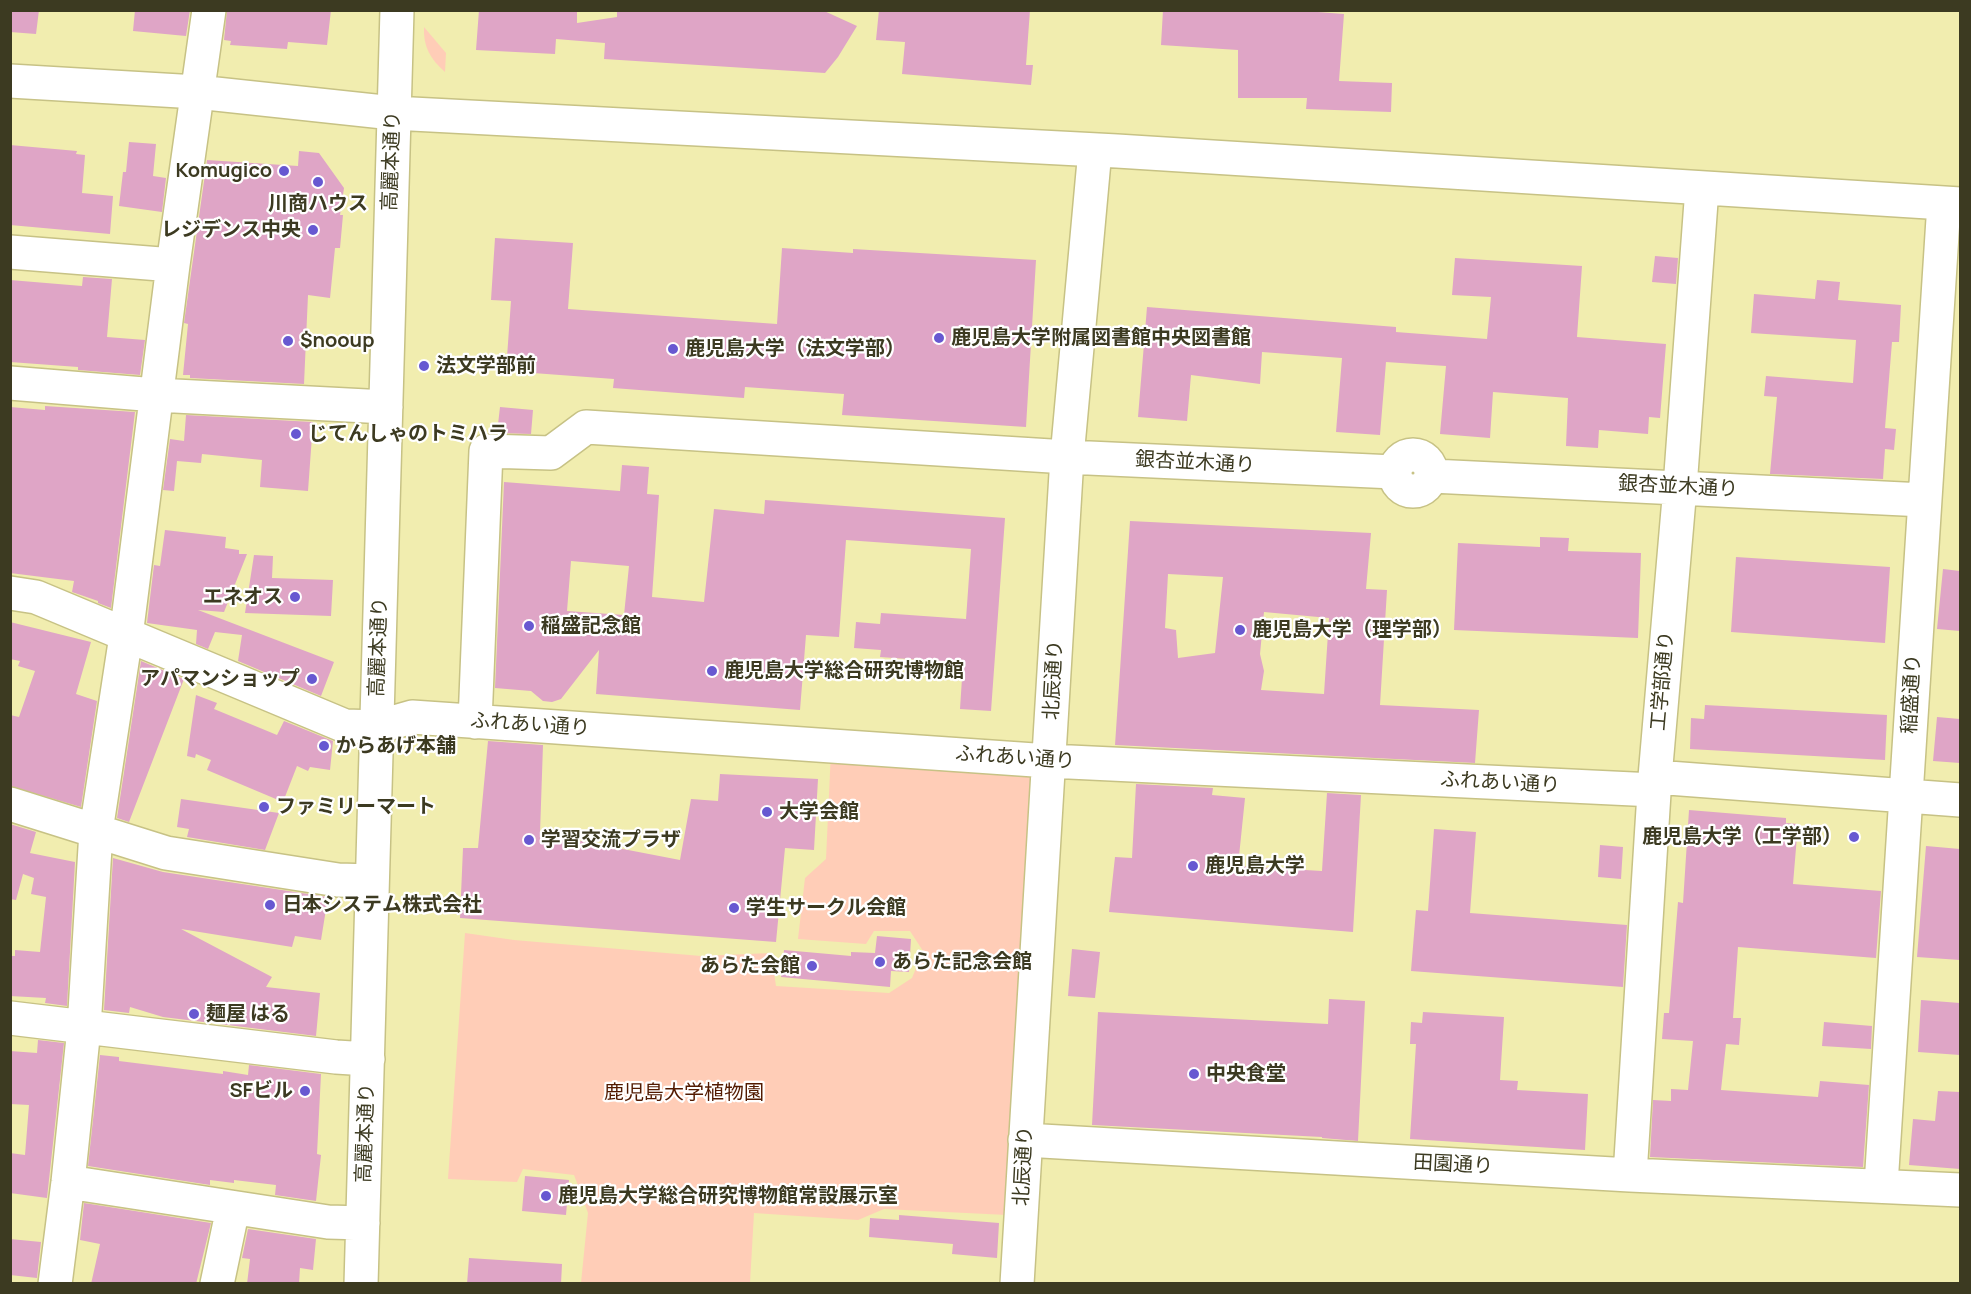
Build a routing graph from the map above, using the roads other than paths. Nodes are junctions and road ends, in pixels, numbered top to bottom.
1 (209, 10) edge
2 (397, 10) edge
3 (10, 81) edge
4 (197, 92) junction
5 (393, 113) junction
6 (1095, 150) junction
7 (1702, 188) junction
8 (1952, 203) edge
9 (10, 252) edge
10 (173, 265) junction
11 (10, 383) edge
12 (156, 395) junction
13 (386, 407) junction
14 (1067, 457) junction
15 (1680, 487) junction
16 (1924, 500) junction
17 (10, 593) edge
18 (126, 636) junction
19 (476, 722) junction
20 (377, 727) junction
21 (1049, 761) junction
22 (1654, 784) junction
23 (1906, 795) junction
24 (1960, 801) edge
25 (10, 804) edge
26 (96, 831) junction
27 (372, 881) junction
28 (10, 1018) edge
29 (84, 1028) junction
30 (368, 1059) junction
31 (1026, 1140) junction
32 (1630, 1175) junction
33 (68, 1182) junction
34 (1881, 1185) junction
35 (1960, 1190) edge
36 (233, 1208) junction
37 (363, 1223) junction
38 (55, 1284) edge
39 (217, 1284) edge
40 (361, 1284) edge
41 (1017, 1284) edge

1 - 4 street
2 - 5 street, 高麗本通り
3 - 4 street
4 - 5 street
4 - 10 street
5 - 6 street
5 - 13 street, 高麗本通り
6 - 7 street
6 - 14 street, 北辰通り
7 - 8 street
7 - 15 street, 工学部通り
8 - 16 street, 稲盛通り
9 - 10 street
10 - 12 street
11 - 12 street
12 - 13 street
12 - 18 street
13 - 20 street, 高麗本通り
14 - 15 street, 銀杏並木通り
14 - 19 street, 銀杏並木通り
14 - 21 street, 北辰通り
15 - 16 street, 銀杏並木通り
15 - 22 street, 工学部通り
16 - 23 street, 稲盛通り
17 - 18 street, ふれあい通り
18 - 20 street, ふれあい通り
18 - 26 street
19 - 20 street, ふれあい通り
19 - 21 street, ふれあい通り
20 - 27 street, 高麗本通り
21 - 22 street, ふれあい通り
21 - 31 street, 北辰通り
22 - 23 street, ふれあい通り
22 - 32 street, 工学部通り
23 - 24 street, ふれあい通り
23 - 34 street, 稲盛通り
25 - 26 street
26 - 27 street
26 - 29 street
27 - 30 street, 高麗本通り
28 - 29 street
29 - 30 street
29 - 33 street
30 - 37 street, 高麗本通り
31 - 32 street, 田園通り
31 - 41 street, 北辰通り
32 - 34 street, 田園通り
33 - 36 street
33 - 38 street
34 - 35 street, 田園通り
36 - 37 street
36 - 39 street
37 - 40 street, 高麗本通り

